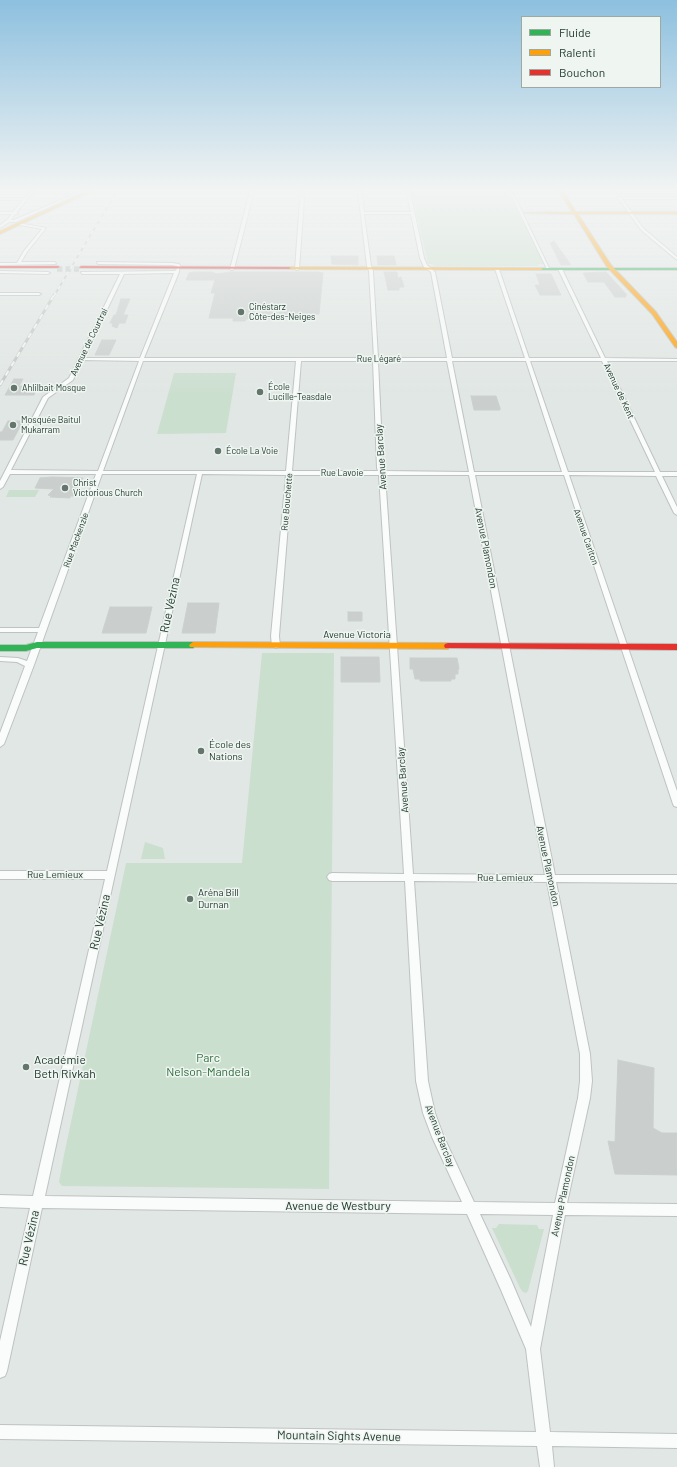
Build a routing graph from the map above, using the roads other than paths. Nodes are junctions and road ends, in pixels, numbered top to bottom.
1 (20, 259) edge
2 (235, 259) edge
3 (298, 259) edge
4 (369, 259) edge
5 (423, 259) edge
6 (544, 259) edge
7 (606, 259) edge
8 (98, 263) dead end
9 (18, 264) junction
10 (0, 268) edge
11 (54, 268) joint
12 (233, 268) junction
13 (297, 268) junction
14 (81, 269) joint
15 (178, 269) junction
16 (370, 269) junction
17 (429, 269) junction
18 (497, 269) junction
19 (549, 269) junction
20 (560, 269) junction
21 (612, 269) junction
22 (677, 270) edge
23 (123, 272) junction
24 (0, 294) edge
25 (39, 294) dead end
26 (677, 346) edge
27 (81, 359) junction
28 (142, 359) junction
29 (299, 359) junction
30 (376, 359) junction
31 (449, 360) junction
32 (527, 360) junction
33 (604, 360) junction
34 (677, 360) edge
35 (8, 472) junction
36 (100, 472) junction
37 (200, 472) junction
38 (289, 473) junction
39 (382, 473) junction
40 (471, 473) junction
41 (565, 474) junction
42 (658, 474) junction
43 (677, 474) edge
44 (0, 487) edge
45 (677, 513) edge
46 (0, 630) edge
47 (43, 630) junction
48 (0, 641) edge
49 (37, 645) junction
50 (161, 645) junction
51 (276, 646) junction
52 (394, 646) junction
53 (505, 646) junction
54 (624, 647) junction
55 (677, 647) edge
56 (0, 648) edge
57 (0, 659) edge
58 (30, 665) junction
59 (0, 744) edge
60 (677, 804) edge
61 (0, 875) edge
62 (110, 875) junction
63 (332, 877) dead end
64 (408, 878) junction
65 (550, 878) junction
66 (677, 879) edge
67 (0, 1201) edge
68 (37, 1203) junction
69 (469, 1207) junction
70 (560, 1208) junction
71 (677, 1210) edge
72 (533, 1349) junction
73 (0, 1371) edge
74 (0, 1432) edge
75 (543, 1439) junction
76 (677, 1441) edge
77 (547, 1467) edge

1 - 9 street
2 - 12 street
3 - 13 street
4 - 16 street, Avenue Barclay
5 - 17 street, Avenue Plamondon
6 - 19 street
7 - 21 main road
8 - 15 street
9 - 10 street
9 - 11 street
10 - 11 main road
12 - 13 main road
12 - 15 main road
13 - 16 main road
14 - 15 main road
14 - 23 street
15 - 23 street
15 - 28 street, Rue Mackenzie
16 - 17 main road
16 - 30 street, Avenue Barclay
17 - 18 main road
17 - 31 street, Avenue Plamondon
18 - 19 main road
18 - 32 street, Avenue Carlton
19 - 20 main road
20 - 21 main road
20 - 33 street, Avenue de Kent
21 - 22 main road
21 - 26 main road
23 - 27 street, Avenue de Courtrai
24 - 25 street
27 - 28 street, Rue Légaré
27 - 35 street, Avenue de Courtrai
28 - 29 street, Rue Légaré
28 - 36 street, Rue Mackenzie
29 - 30 street, Rue Légaré
29 - 38 street, Rue Bouchette
30 - 31 street, Rue Légaré
30 - 39 street, Avenue Barclay
31 - 32 street, Rue Légaré
31 - 40 street, Avenue Plamondon
32 - 33 street, Rue Légaré
32 - 41 street, Avenue Carlton
33 - 34 street, Rue Légaré
33 - 42 street, Avenue de Kent
35 - 36 street, Rue Lavoie
35 - 44 street, Avenue de Courtrai
36 - 37 street, Rue Lavoie
36 - 47 street, Rue Mackenzie
37 - 38 street, Rue Lavoie
37 - 50 street, Rue Vézina
38 - 39 street, Rue Lavoie
38 - 51 street, Rue Bouchette
39 - 40 street, Rue Lavoie
39 - 52 street, Avenue Barclay
40 - 41 street, Rue Lavoie
40 - 53 street, Avenue Plamondon
41 - 42 street, Rue Lavoie
41 - 54 street, Avenue Carlton
42 - 43 street, Rue Lavoie
42 - 45 street, Avenue de Kent
46 - 47 street
47 - 49 street, Rue Mackenzie
48 - 49 main road, Avenue Victoria
49 - 50 main road, Avenue Victoria
49 - 56 main road, Avenue Victoria
49 - 58 street, Rue Mackenzie
50 - 51 main road, Avenue Victoria
50 - 62 street, Rue Vézina
51 - 52 main road, Avenue Victoria
52 - 53 main road, Avenue Victoria
52 - 64 street, Avenue Barclay
53 - 54 main road, Avenue Victoria
53 - 65 street, Avenue Plamondon
54 - 55 main road, Avenue Victoria
54 - 60 street, Avenue Carlton
57 - 58 street
58 - 59 street, Rue Mackenzie
61 - 62 street, Rue Lemieux
62 - 68 street, Rue Vézina
63 - 64 street, Rue Lemieux
64 - 65 street, Rue Lemieux
64 - 69 street, Avenue Barclay
65 - 66 street, Rue Lemieux
65 - 70 street, Avenue Plamondon
67 - 68 street, Avenue de Westbury
68 - 69 street, Avenue de Westbury
68 - 73 street, Rue Vézina
69 - 70 street, Avenue de Westbury
69 - 72 street, Avenue Barclay
70 - 71 street, Avenue de Westbury
70 - 72 street, Avenue Plamondon
72 - 75 street, Avenue Plamondon
74 - 75 street, Mountain Sights Avenue
75 - 76 street, Mountain Sights Avenue
75 - 77 street, Avenue Plamondon

